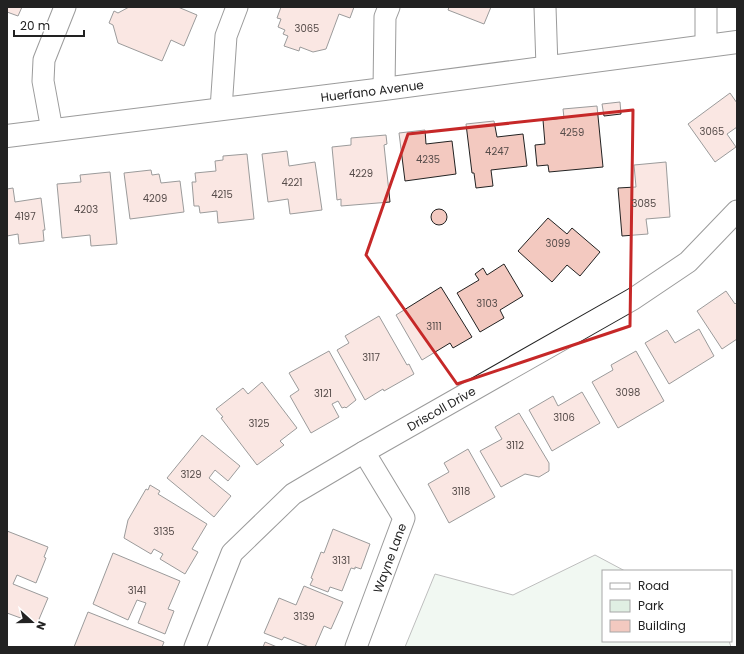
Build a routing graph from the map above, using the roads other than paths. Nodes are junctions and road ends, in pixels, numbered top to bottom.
1 (65, 7) edge
2 (237, 7) edge
3 (389, 7) edge
4 (545, 7) edge
5 (706, 7) edge
6 (737, 42) edge
7 (706, 46) junction
8 (547, 67) junction
9 (384, 89) junction
10 (221, 109) junction
11 (52, 130) junction
12 (7, 136) edge
13 (737, 211) edge
14 (364, 452) junction
15 (195, 647) edge
16 (356, 647) edge

1 - 11 street
2 - 10 street
3 - 9 street
4 - 8 street
5 - 7 street
6 - 7 street, Huerfano Avenue
7 - 8 street, Huerfano Avenue
8 - 9 street, Huerfano Avenue
9 - 10 street, Huerfano Avenue
10 - 11 street, Huerfano Avenue
11 - 12 street, Huerfano Avenue
13 - 14 street, Driscoll Drive
14 - 15 street, Driscoll Drive
14 - 16 street, Wayne Lane

